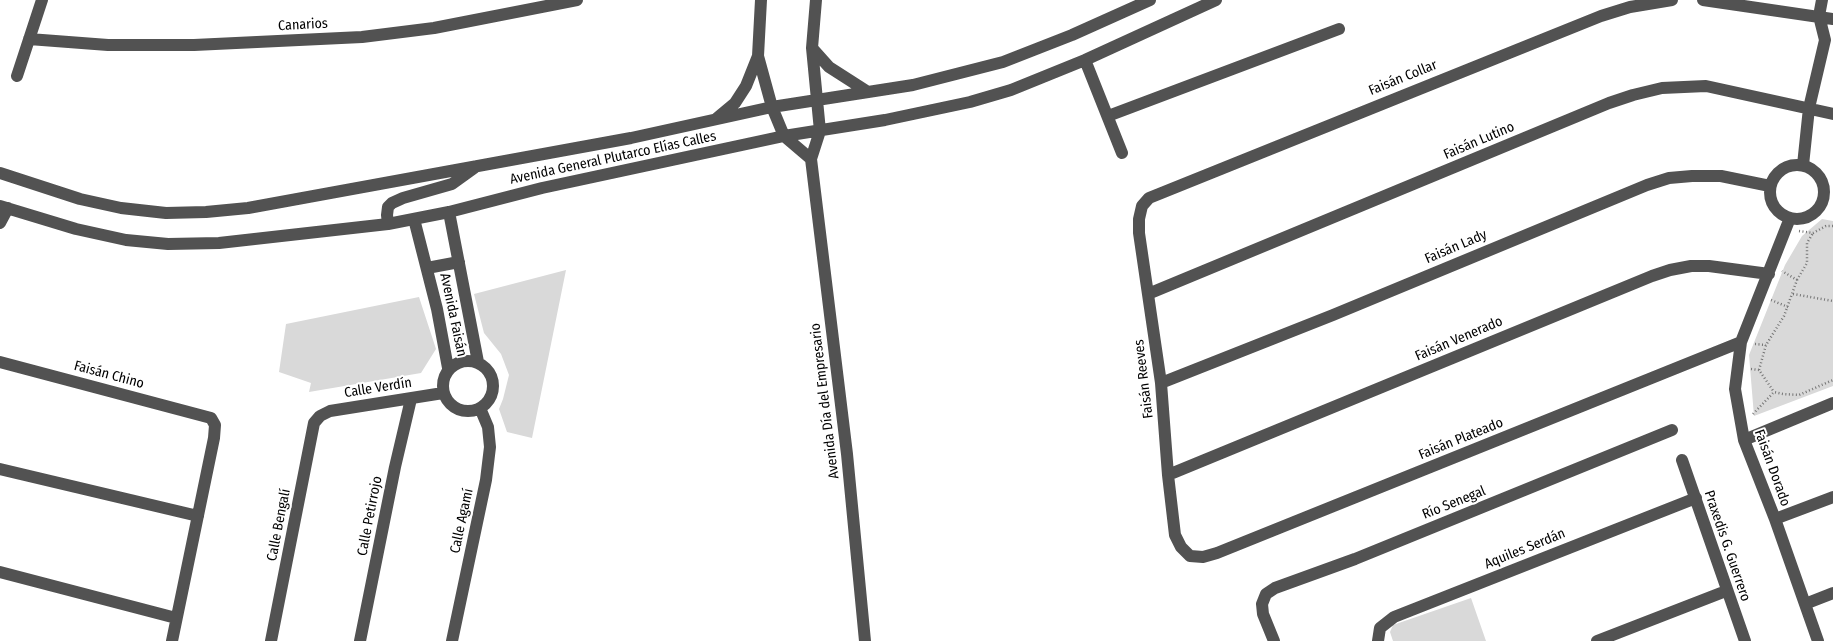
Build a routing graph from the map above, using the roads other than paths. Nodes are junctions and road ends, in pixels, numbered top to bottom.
1 (42, 0) edge
2 (577, 0) edge
3 (761, 0) edge
4 (816, 0) edge
5 (1150, 0) edge
6 (1216, 0) edge
7 (1672, 0) edge
8 (1703, 0) edge
9 (1822, 0) edge
10 (1819, 16) junction
11 (1833, 19) edge
12 (1339, 30) dead end
13 (1829, 36) edge
14 (29, 39) junction
15 (812, 48) junction
16 (758, 56) junction
17 (1085, 60) junction
18 (18, 76) dead end
19 (868, 92) junction
20 (817, 100) junction
21 (772, 107) junction
22 (1809, 108) junction
23 (1833, 114) edge
24 (1108, 116) junction
25 (716, 119) junction
26 (820, 131) junction
27 (784, 136) junction
28 (1122, 153) dead end
29 (811, 159) junction
30 (479, 165) junction
31 (1802, 165) junction
32 (0, 173) edge
33 (1770, 186) junction
34 (1149, 198) joint
35 (1828, 199) edge
36 (4, 207) edge
37 (449, 212) junction
38 (414, 219) junction
39 (0, 223) edge
40 (1788, 223) junction
41 (388, 224) junction
42 (458, 262) junction
43 (427, 268) junction
44 (1770, 269) junction
45 (1148, 294) junction
46 (1741, 342) junction
47 (0, 362) edge
48 (478, 362) junction
49 (448, 368) junction
50 (1161, 383) junction
51 (442, 393) junction
52 (411, 399) junction
53 (1833, 403) edge
54 (480, 408) junction
55 (320, 416) joint
56 (1672, 430) dead end
57 (1744, 440) junction
58 (1682, 460) dead end
59 (0, 469) edge
60 (1168, 475) junction
61 (1833, 497) edge
62 (1696, 498) junction
63 (198, 516) junction
64 (1775, 519) junction
65 (1190, 556) joint
66 (0, 572) edge
67 (1726, 591) junction
68 (1833, 593) edge
69 (1805, 604) junction
70 (176, 618) junction
71 (172, 641) edge
72 (271, 641) edge
73 (360, 641) edge
74 (452, 641) edge
75 (865, 641) edge
76 (1274, 641) edge
77 (1378, 641) edge
78 (1597, 641) edge
79 (1744, 641) edge
80 (1818, 641) edge

1 - 14 street
2 - 14 street, Canarios
3 - 16 street
4 - 15 street, Avenida Día del Empresario
5 - 19 street, Avenida General Plutarco Elías Calles
6 - 17 street, Avenida General Plutarco Elías Calles
7 - 34 street, Faisán Collar
8 - 10 street
9 - 10 street
10 - 11 street
10 - 13 street
12 - 24 street
13 - 22 street
14 - 18 street
15 - 19 street
15 - 20 street, Avenida Día del Empresario
16 - 21 street
16 - 25 street
17 - 24 street
17 - 26 street, Avenida General Plutarco Elías Calles
19 - 20 street, Avenida General Plutarco Elías Calles
20 - 21 street, Avenida General Plutarco Elías Calles
20 - 26 street, Avenida Día del Empresario
21 - 25 street, Avenida General Plutarco Elías Calles
21 - 27 street
22 - 23 street, Faisán Lutino
22 - 31 street
22 - 45 street, Faisán Lutino
24 - 28 street
25 - 30 street, Avenida General Plutarco Elías Calles
26 - 27 street, Avenida General Plutarco Elías Calles
26 - 29 street, Avenida Día del Empresario
27 - 29 street
27 - 37 street, Avenida General Plutarco Elías Calles
29 - 75 street, Avenida Día del Empresario
30 - 32 street, Avenida General Plutarco Elías Calles
30 - 41 street
31 - 33 street
31 - 35 street
33 - 40 street
33 - 50 street, Faisán Lady
34 - 45 street, Faisán Reeves
35 - 40 street
36 - 39 street
36 - 41 street, Avenida General Plutarco Elías Calles
37 - 38 street, Avenida General Plutarco Elías Calles
37 - 42 street, Avenida Faisán
38 - 41 street, Avenida General Plutarco Elías Calles
38 - 43 street, Avenida Faisán
40 - 44 street, Faisán Dorado
42 - 43 street, Avenida Faisán
42 - 48 street, Avenida Faisán
43 - 49 street, Avenida Faisán
44 - 46 street, Faisán Dorado
44 - 60 street, Faisán Venerado
45 - 50 street, Faisán Reeves
46 - 57 street, Faisán Dorado
46 - 65 street, Faisán Plateado
47 - 63 street, Faisán Chino
48 - 49 street
48 - 54 street
49 - 51 street
50 - 60 street, Faisán Reeves
51 - 52 street, Calle Verdín
51 - 54 street
52 - 55 street, Calle Verdín
52 - 73 street, Calle Petirrojo
53 - 57 street
54 - 74 street, Calle Agamí
55 - 72 street, Calle Bengalí
56 - 76 street, Río Senegal
57 - 64 street, Faisán Dorado
58 - 62 street, Praxedis G. Guerrero
59 - 63 street
60 - 65 street, Faisán Reeves
61 - 64 street
62 - 67 street, Praxedis G. Guerrero
62 - 77 street, Aquiles Serdán
63 - 70 street
64 - 69 street, Faisán Dorado
66 - 70 street
67 - 78 street
67 - 79 street, Praxedis G. Guerrero
68 - 69 street
69 - 80 street, Faisán Dorado
70 - 71 street

